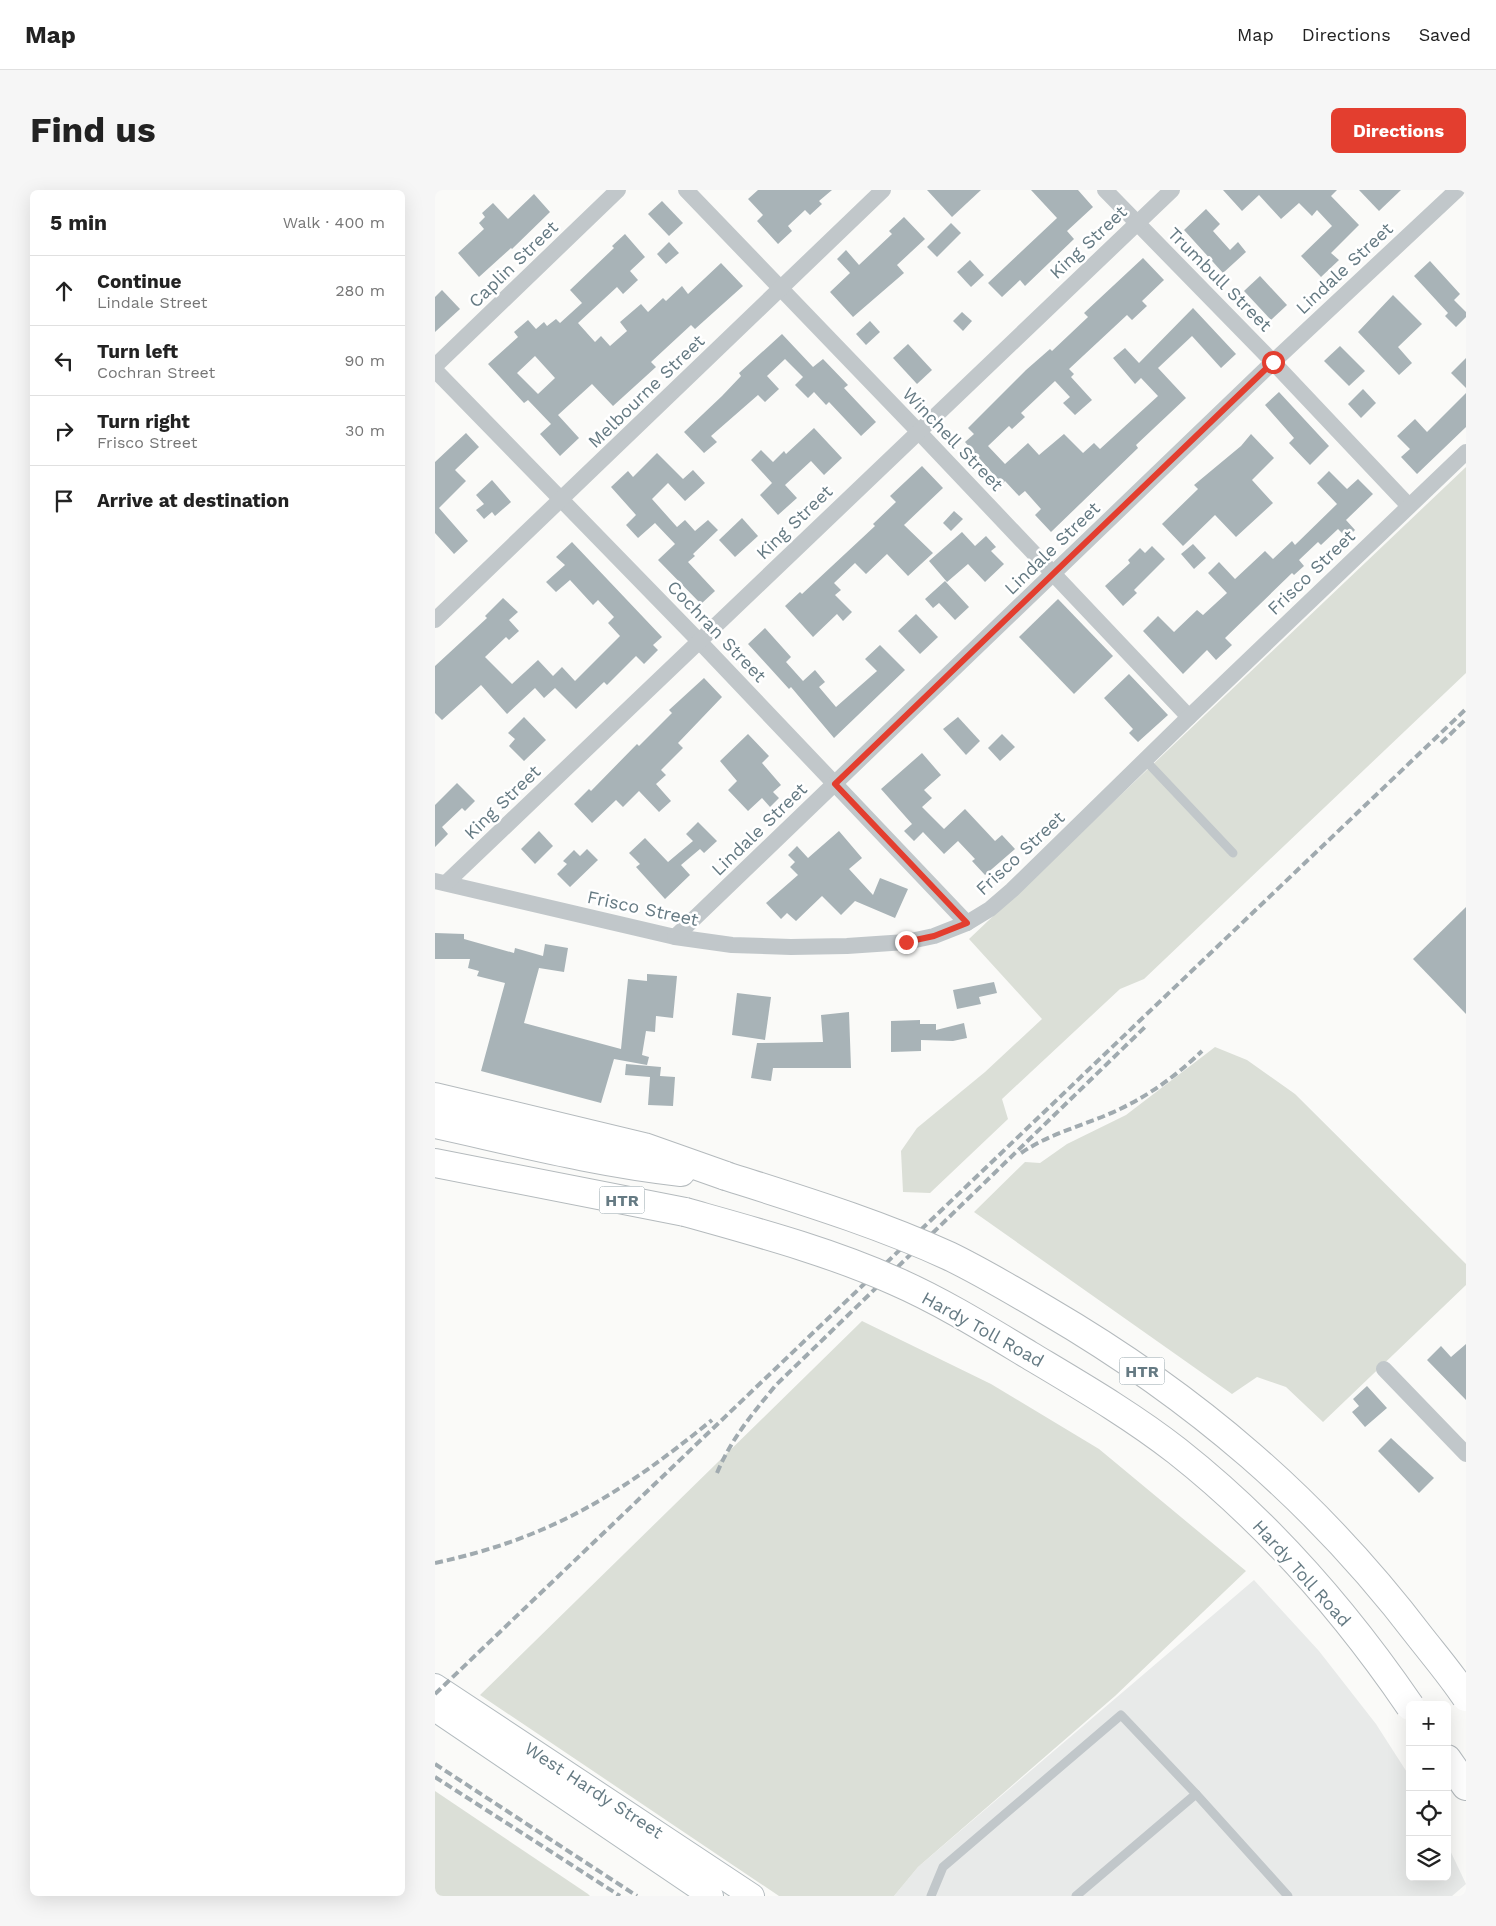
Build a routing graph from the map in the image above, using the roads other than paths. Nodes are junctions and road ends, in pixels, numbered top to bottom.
1 (618, 190) edge
2 (686, 190) edge
3 (883, 190) edge
4 (1105, 190) edge
5 (1172, 190) edge
6 (1457, 190) edge
7 (1137, 224) junction
8 (780, 289) junction
9 (1273, 362) junction
10 (435, 366) edge
11 (435, 370) edge
12 (918, 431) junction
13 (1466, 452) edge
14 (562, 500) junction
15 (1409, 506) junction
16 (1054, 574) junction
17 (435, 620) edge
18 (699, 641) junction
19 (1189, 717) junction
20 (1145, 760) junction
21 (835, 784) junction
22 (1233, 853) dead end
23 (441, 882) edge
24 (967, 923) junction
25 (675, 936) junction
26 (435, 1097) edge
27 (435, 1124) edge
28 (435, 1163) edge
29 (726, 1176) junction
30 (1384, 1369) dead end
31 (1466, 1454) edge
32 (435, 1686) edge
33 (1466, 1697) edge
34 (1407, 1701) edge
35 (435, 1709) edge
36 (1196, 1794) junction
37 (711, 1896) edge
38 (752, 1896) edge
39 (931, 1896) edge
40 (1076, 1896) edge
41 (1288, 1896) edge

1 - 10 street, Caplin Street
2 - 8 street, Winchell Street
3 - 8 street, Melbourne Street
4 - 7 street, Trumbull Street
5 - 7 street, King Street
6 - 9 street, Lindale Street
7 - 9 street, Trumbull Street
7 - 12 street, King Street
8 - 12 street, Winchell Street
8 - 14 street, Melbourne Street
9 - 15 street, Trumbull Street
9 - 16 street, Lindale Street
11 - 14 street, Cochran Street
12 - 16 street, Winchell Street
12 - 18 street, King Street
13 - 15 street, Frisco Street
14 - 17 street, Melbourne Street
14 - 18 street, Cochran Street
15 - 19 street, Frisco Street
16 - 19 street, Winchell Street
16 - 21 street, Lindale Street
18 - 21 street, Cochran Street
18 - 23 street, King Street
19 - 20 street, Frisco Street
20 - 22 lane
20 - 24 street, Frisco Street
21 - 24 street, Cochran Street
21 - 25 street, Lindale Street
23 - 25 street, Frisco Street
24 - 25 street, Frisco Street
26 - 29 highway
27 - 29 highway
28 - 34 highway, Hardy Toll Road / HTR, bridge
29 - 33 highway, HTR, bridge
30 - 31 street
32 - 38 main road, West Hardy Street
35 - 37 main road, West Hardy Street
36 - 39 lane
36 - 40 lane
36 - 41 lane

